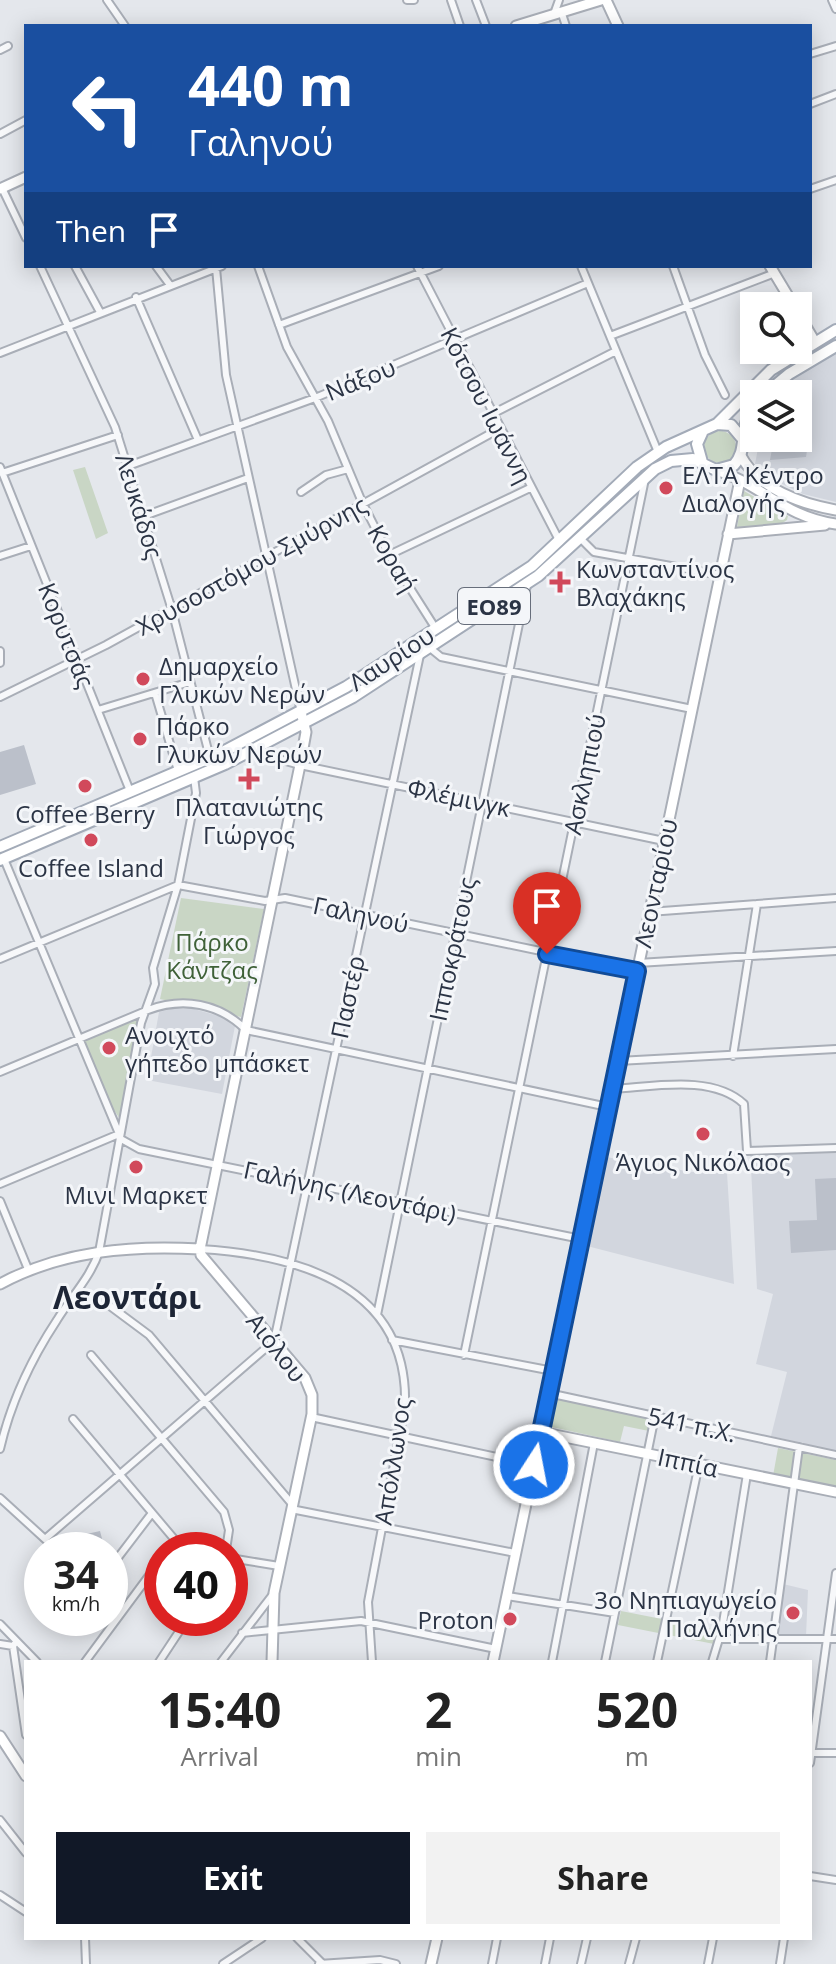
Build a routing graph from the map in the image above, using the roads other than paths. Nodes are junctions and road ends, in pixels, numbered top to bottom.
1 (107, 0) edge
2 (407, 0) edge
3 (414, 0) edge
4 (451, 0) edge
5 (476, 0) edge
6 (559, 0) edge
7 (604, 0) edge
8 (832, 0) edge
9 (836, 9) edge
10 (557, 12) junction
11 (124, 24) edge
12 (459, 24) edge
13 (485, 24) edge
14 (522, 24) edge
15 (565, 24) edge
16 (617, 24) edge
17 (836, 46) edge
18 (812, 53) edge
19 (836, 94) edge
20 (812, 103) edge
21 (24, 121) edge
22 (0, 134) edge
23 (24, 178) edge
24 (836, 180) edge
25 (1, 187) edge
26 (812, 188) edge
27 (24, 234) edge
28 (41, 268) edge
29 (76, 268) edge
30 (157, 268) edge
31 (216, 268) edge
32 (219, 268) edge
33 (259, 268) edge
34 (582, 268) edge
35 (674, 268) edge
36 (418, 270) edge
37 (772, 270) edge
38 (588, 283) junction
39 (170, 285) junction
40 (785, 292) edge
41 (136, 297) junction
42 (687, 306) junction
43 (100, 312) junction
44 (68, 324) junction
45 (279, 325) junction
46 (836, 330) edge
47 (610, 336) junction
48 (812, 337) edge
49 (453, 338) junction
50 (815, 342) junction
51 (836, 346) edge
52 (616, 351) junction
53 (0, 353) edge
54 (782, 380) edge
55 (725, 395) dead end
56 (315, 398) junction
57 (492, 414) junction
58 (717, 424) junction
59 (236, 426) junction
60 (499, 429) junction
61 (702, 433) junction
62 (118, 435) junction
63 (740, 436) edge
64 (198, 440) junction
65 (658, 452) junction
66 (741, 452) edge
67 (741, 456) junction
68 (702, 462) junction
69 (128, 466) junction
70 (348, 469) junction
71 (1, 470) edge
72 (716, 470) junction
73 (646, 475) junction
74 (248, 478) junction
75 (740, 480) junction
76 (530, 488) junction
77 (301, 492) dead end
78 (792, 498) junction
79 (362, 502) junction
80 (836, 510) edge
81 (794, 513) junction
82 (144, 516) junction
83 (834, 524) edge
84 (782, 530) junction
85 (728, 534) junction
86 (581, 539) junction
87 (560, 542) junction
88 (31, 546) junction
89 (389, 555) junction
90 (0, 556) edge
91 (265, 557) junction
92 (629, 558) junction
93 (720, 575) junction
94 (527, 584) junction
95 (172, 610) junction
96 (436, 629) junction
97 (0, 651) edge
98 (425, 651) junction
99 (78, 659) junction
100 (0, 663) edge
101 (509, 672) junction
102 (190, 682) junction
103 (601, 690) junction
104 (155, 693) junction
105 (0, 697) edge
106 (692, 709) junction
107 (98, 710) junction
108 (301, 712) junction
109 (304, 724) junction
110 (257, 748) junction
111 (210, 758) junction
112 (300, 765) junction
113 (178, 771) junction
114 (194, 777) junction
115 (393, 783) junction
116 (132, 797) junction
117 (482, 802) junction
118 (574, 822) junction
119 (664, 841) junction
120 (0, 847) edge
121 (2, 859) edge
122 (178, 885) junction
123 (836, 898) edge
124 (274, 900) junction
125 (757, 904) junction
126 (649, 912) junction
127 (365, 916) junction
128 (455, 933) junction
129 (39, 943) junction
130 (836, 951) edge
131 (547, 954) junction
132 (747, 956) junction
133 (0, 959) edge
134 (638, 967) junction
135 (148, 1010) junction
136 (246, 1030) junction
137 (79, 1038) junction
138 (336, 1049) junction
139 (836, 1049) edge
140 (733, 1056) junction
141 (618, 1061) junction
142 (427, 1069) junction
143 (0, 1072) edge
144 (519, 1088) junction
145 (612, 1089) junction
146 (608, 1107) junction
147 (120, 1137) junction
148 (836, 1148) edge
149 (217, 1163) junction
150 (308, 1182) junction
151 (0, 1184) edge
152 (0, 1201) edge
153 (400, 1201) junction
154 (492, 1221) junction
155 (581, 1239) junction
156 (200, 1249) junction
157 (99, 1252) junction
158 (291, 1262) junction
159 (28, 1269) junction
160 (0, 1284) edge
161 (110, 1306) dead end
162 (377, 1315) junction
163 (392, 1340) junction
164 (274, 1341) junction
165 (91, 1355) dead end
166 (464, 1355) junction
167 (553, 1371) junction
168 (548, 1393) junction
169 (205, 1401) junction
170 (655, 1416) junction
171 (311, 1417) junction
172 (73, 1419) dead end
173 (540, 1432) junction
174 (402, 1436) junction
175 (161, 1437) junction
176 (594, 1443) junction
177 (799, 1447) junction
178 (0, 1449) edge
179 (647, 1453) junction
180 (836, 1455) edge
181 (699, 1464) junction
182 (534, 1465) junction
183 (118, 1472) junction
184 (747, 1474) junction
185 (796, 1484) junction
186 (836, 1492) edge
187 (0, 1498) edge
188 (291, 1506) junction
189 (152, 1513) junction
190 (381, 1529) junction
191 (37, 1532) edge
192 (53, 1532) edge
193 (168, 1532) edge
194 (229, 1532) edge
195 (128, 1544) edge
196 (515, 1553) junction
197 (248, 1561) edge
198 (279, 1566) junction
199 (836, 1573) edge
200 (144, 1582) edge
201 (274, 1593) junction
202 (507, 1596) junction
203 (128, 1603) edge
204 (563, 1605) junction
205 (615, 1613) junction
206 (368, 1622) junction
207 (0, 1624) edge
208 (248, 1626) edge
209 (274, 1630) junction
210 (248, 1632) edge
211 (104, 1636) edge
212 (176, 1636) edge
213 (240, 1636) edge
214 (719, 1639) junction
215 (774, 1639) junction
216 (828, 1639) junction
217 (836, 1639) edge
218 (0, 1644) edge
219 (15, 1644) junction
220 (496, 1649) junction
221 (35, 1660) edge
222 (86, 1660) edge
223 (160, 1660) edge
224 (222, 1660) edge
225 (272, 1660) edge
226 (372, 1660) edge
227 (493, 1660) edge
228 (552, 1660) edge
229 (605, 1660) edge
230 (657, 1660) edge
231 (713, 1660) edge
232 (770, 1660) edge
233 (24, 1718) edge
234 (0, 1736) edge
235 (812, 1746) edge
236 (812, 1753) edge
237 (836, 1753) edge
238 (24, 1773) edge
239 (0, 1820) edge
240 (24, 1850) edge
241 (812, 1876) edge
242 (836, 1880) edge
243 (0, 1895) edge
244 (24, 1911) edge
245 (85, 1940) edge
246 (244, 1940) edge
247 (259, 1940) edge
248 (299, 1940) edge
249 (437, 1940) edge
250 (497, 1940) edge
251 (550, 1940) edge
252 (587, 1940) edge
253 (635, 1940) edge
254 (713, 1940) edge
255 (784, 1940) edge
256 (248, 1948) junction
257 (320, 1963) edge
258 (86, 1964) edge
259 (223, 1964) edge
260 (396, 1964) edge
261 (431, 1964) edge
262 (492, 1964) edge
263 (545, 1964) edge
264 (581, 1964) edge
265 (629, 1964) edge
266 (708, 1964) edge
267 (780, 1964) edge

1 - 11 street
2 - 3 street
4 - 12 street
5 - 13 street
6 - 10 street
7 - 10 street
7 - 16 street
8 - 9 street
10 - 14 street
10 - 15 street
17 - 18 street
19 - 20 street
21 - 22 street
23 - 25 street
24 - 26 street
25 - 27 street
28 - 44 street, Λευκάδος
29 - 43 street
30 - 39 street
31 - 39 street
32 - 59 street
33 - 45 street, Κοραή
34 - 38 street
35 - 42 street
36 - 45 street
36 - 49 street, Κότσου Ιωάννη
37 - 40 street
37 - 42 street
38 - 47 street
38 - 49 street, Νάξου
39 - 41 street
41 - 43 street
41 - 64 street
42 - 47 street
42 - 55 street
43 - 44 street
44 - 53 street
44 - 62 street, Λευκάδος
45 - 56 street, Κοραή
46 - 50 main road, Λαυρίου / ΕΟ89
47 - 52 street
48 - 50 street
49 - 56 street, Νάξου
49 - 57 street, Κότσου Ιωάννη
50 - 58 main road, Λαυρίου / ΕΟ89
51 - 54 main road
52 - 57 street
52 - 65 street
56 - 59 street, Νάξου
56 - 70 street, Κοραή
57 - 60 street, Κότσου Ιωάννη
58 - 61 main road, Λαυρίου / ΕΟ89
58 - 63 main road
59 - 64 street, Νάξου
59 - 74 street
60 - 76 street, Κότσου Ιωάννη
60 - 79 street, Χρυσοστόμου Σμύρνης
61 - 65 main road, Λαυρίου / ΕΟ89
61 - 68 main road
62 - 69 street, Λευκάδος
62 - 71 street
64 - 69 street, Νάξου
65 - 87 main road, Λαυρίου / ΕΟ89
66 - 67 main road
67 - 72 main road
67 - 78 street
68 - 72 main road
68 - 73 main road, Λαυρίου / ΕΟ89
69 - 82 street, Λευκάδος
70 - 77 street
70 - 79 street, Κοραή
71 - 88 street, Κορυτσάς
72 - 75 street
73 - 86 main road, Λαυρίου / ΕΟ89
73 - 92 street, Ασκληπιού
74 - 82 street
74 - 91 street
75 - 81 street
75 - 85 street, Λεονταρίου
76 - 87 street, Κότσου Ιωάννη
76 - 89 street
78 - 80 street
78 - 81 street
79 - 89 street, Κοραή
79 - 91 street, Χρυσοστόμου Σμύρνης
81 - 83 street
81 - 84 street
82 - 95 street, Λευκάδος
83 - 84 street
84 - 85 street
85 - 93 street, Λεονταρίου
86 - 92 street
86 - 94 main road, Λαυρίου / ΕΟ89
87 - 96 main road, Λαυρίου / ΕΟ89
88 - 90 street
88 - 99 street, Κορυτσάς
89 - 96 street, Κοραή
91 - 95 street, Χρυσοστόμου Σμύρνης
91 - 108 street
92 - 93 street
92 - 103 street, Ασκληπιού
93 - 106 street, Λεονταρίου
94 - 98 main road, Λαυρίου / ΕΟ89
94 - 101 street, Ιπποκράτους
95 - 99 street, Χρυσοστόμου Σμύρνης
95 - 102 street, Λευκάδος
96 - 108 main road, Λαυρίου / ΕΟ89
97 - 100 street
98 - 101 street
98 - 109 main road, Λαυρίου / ΕΟ89
98 - 115 street, Παστέρ
99 - 105 street, Χρυσοστόμου Σμύρνης
99 - 107 street, Κορυτσάς
101 - 103 street
101 - 117 street, Ιπποκράτους
102 - 104 street
102 - 111 street, Λευκάδος
103 - 106 street
103 - 118 street, Ασκληπιού
104 - 107 street
104 - 113 street
106 - 119 street, Λεονταρίου
107 - 116 street, Κορυτσάς
108 - 109 street
108 - 111 main road, Λαυρίου / ΕΟ89
109 - 110 main road, Λαυρίου / ΕΟ89
109 - 112 street
110 - 112 street, Φλέμινγκ
110 - 114 main road, Λαυρίου / ΕΟ89
111 - 113 main road, Λαυρίου / ΕΟ89
112 - 115 street, Φλέμινγκ
112 - 124 street
113 - 116 main road, Λαυρίου / ΕΟ89
114 - 116 main road, Λαυρίου / ΕΟ89
114 - 122 street
115 - 117 street, Φλέμινγκ
115 - 127 street, Παστέρ
116 - 120 main road, Λαυρίου / ΕΟ89
116 - 121 main road, Λαυρίου / ΕΟ89
117 - 118 street, Φλέμινγκ
117 - 128 street, Ιπποκράτους
118 - 119 street, Φλέμινγκ
118 - 131 street, Ασκληπιού
119 - 126 street, Λεονταρίου
121 - 129 street
122 - 124 street, Γαληνού
122 - 129 street
122 - 135 street
123 - 125 street
124 - 127 street, Γαληνού
124 - 136 street
125 - 126 street
125 - 132 street
126 - 134 street, Λεονταρίου
127 - 128 street, Γαληνού
127 - 138 street, Παστέρ
128 - 131 street, Γαληνού
128 - 142 street, Ιπποκράτους
129 - 133 street
129 - 137 street
130 - 132 street, Γαληνού
131 - 134 street, Γαληνού
131 - 144 street, Ασκληπιού
132 - 134 street, Γαληνού
132 - 140 street
134 - 141 street, Λεονταρίου
135 - 136 street
135 - 137 street
135 - 147 street
136 - 138 street
136 - 149 street
137 - 143 street
137 - 147 street
138 - 142 street
138 - 150 street, Παστέρ
139 - 140 street
140 - 141 street
141 - 145 street, Λεονταρίου
142 - 144 street
142 - 153 street, Ιπποκράτους
144 - 146 street
144 - 154 street, Ασκληπιού
145 - 146 street, Λεονταρίου
145 - 148 street
146 - 155 street, Λεονταρίου
147 - 149 street, Γαλήνης (Λεοντάρι)
147 - 151 street
147 - 157 street
149 - 150 street, Γαλήνης (Λεοντάρι)
149 - 156 street
150 - 153 street, Γαλήνης (Λεοντάρι)
150 - 158 street, Παστέρ
152 - 159 street
153 - 154 street, Γαλήνης (Λεοντάρι)
153 - 162 street, Ιπποκράτους
154 - 155 street, Γαλήνης (Λεοντάρι)
154 - 166 street, Ασκληπιού
155 - 167 street, Λεονταρίου
156 - 157 street
156 - 158 street, Απόλλωνος
156 - 164 street, Αιόλου
157 - 159 street
157 - 178 street
158 - 162 street, Απόλλωνος
158 - 164 street, Παστέρ
159 - 160 street
161 - 169 street
162 - 163 street, Απόλλωνος
163 - 166 street
163 - 174 street, Απόλλωνος
164 - 169 street
164 - 171 street, Αιόλου
165 - 175 street
166 - 167 street
167 - 168 street, Λεονταρίου
168 - 170 street, 541 π.Χ.
168 - 173 street, Λεονταρίου
169 - 175 street
169 - 188 street
170 - 177 street, 541 π.Χ.
170 - 179 street
171 - 174 street
171 - 188 street, Αιόλου
172 - 183 street
173 - 176 street, Ιππία
173 - 182 street, Λεονταρίου
174 - 182 street
174 - 190 street, Απόλλωνος
175 - 183 street
175 - 194 street
176 - 179 street, Ιππία
176 - 204 street
177 - 180 street, 541 π.Χ.
177 - 185 street
179 - 181 street, Ιππία
179 - 205 street
181 - 184 street, Ιππία
181 - 230 street
182 - 196 street, Λεονταρίου
183 - 189 street
183 - 192 street
184 - 185 street, Ιππία
184 - 214 street
185 - 186 street, Ιππία
185 - 215 street
187 - 191 street
188 - 190 street
188 - 198 street, Αιόλου
189 - 193 street
189 - 195 street
190 - 196 street
190 - 206 street, Απόλλωνος
196 - 202 street, Λεονταρίου
197 - 198 street
198 - 201 street, Αιόλου
199 - 216 street
200 - 203 street
201 - 208 street
201 - 209 street, Αιόλου
202 - 204 street
202 - 220 street, Λεονταρίου
204 - 205 street
204 - 228 street
205 - 229 street
206 - 209 street
206 - 220 street
206 - 226 street, Απόλλωνος
207 - 219 street
209 - 210 street
209 - 225 street, Αιόλου
211 - 222 street
212 - 223 street
213 - 224 street
214 - 215 street
214 - 231 street
215 - 216 street
215 - 232 street
216 - 217 street
216 - 235 street
218 - 219 street
219 - 221 street
219 - 233 street
220 - 227 street, Λεονταρίου
234 - 238 street
236 - 237 street
239 - 240 street
241 - 242 street
243 - 244 street
245 - 258 street
246 - 256 street
247 - 256 street
248 - 257 street
249 - 261 street
250 - 262 street
251 - 263 street
252 - 264 street
253 - 265 street
254 - 266 street
255 - 267 street
256 - 259 street
257 - 260 street

